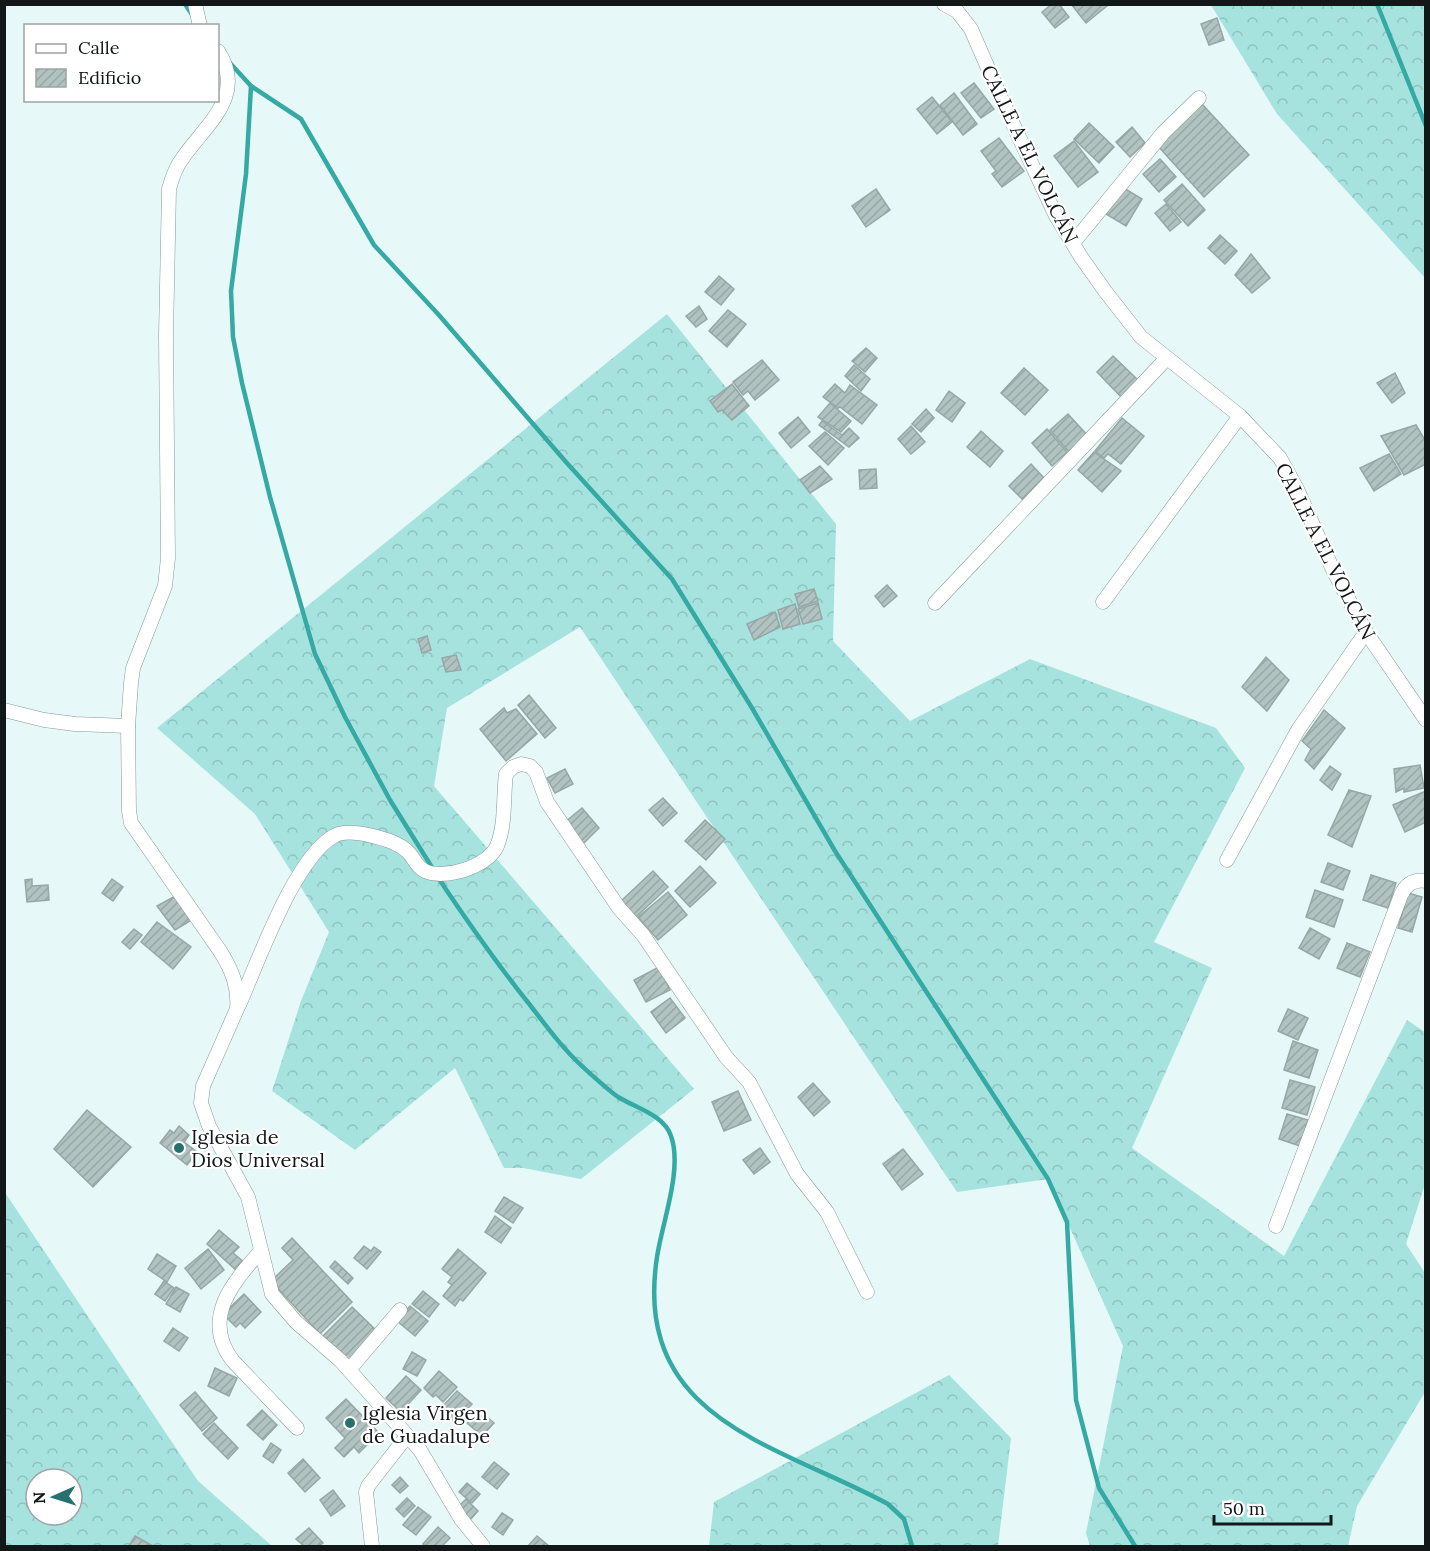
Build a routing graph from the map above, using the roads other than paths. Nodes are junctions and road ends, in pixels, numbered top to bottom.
1 (195, 4) edge
2 (945, 4) edge
3 (961, 8) edge
4 (200, 24) edge
5 (219, 53) edge
6 (1198, 98) dead end
7 (1073, 243) junction
8 (1167, 358) junction
9 (1240, 416) junction
10 (1103, 602) dead end
11 (935, 603) dead end
12 (1366, 632) junction
13 (4, 710) edge
14 (1425, 720) edge
15 (128, 726) junction
16 (1227, 860) dead end
17 (1425, 881) edge
18 (237, 1010) junction
19 (1276, 1226) dead end
20 (261, 1251) junction
21 (867, 1292) dead end
22 (400, 1310) dead end
23 (349, 1370) junction
24 (297, 1428) dead end
25 (407, 1436) junction
26 (372, 1546) edge
27 (483, 1546) edge

1 - 4 street
2 - 3 street
3 - 7 street, CALLE A EL VOLCÁN
5 - 15 street
6 - 7 street
7 - 8 street, CALLE A EL VOLCÁN
8 - 9 street, CALLE A EL VOLCÁN
8 - 11 street
9 - 10 street
9 - 12 street, CALLE A EL VOLCÁN
12 - 14 street, CALLE A EL VOLCÁN
12 - 16 street
13 - 15 street
15 - 18 street
17 - 19 street
18 - 20 street
18 - 21 street
20 - 23 street
20 - 24 street
22 - 23 street
23 - 25 street
25 - 26 street
25 - 27 street

